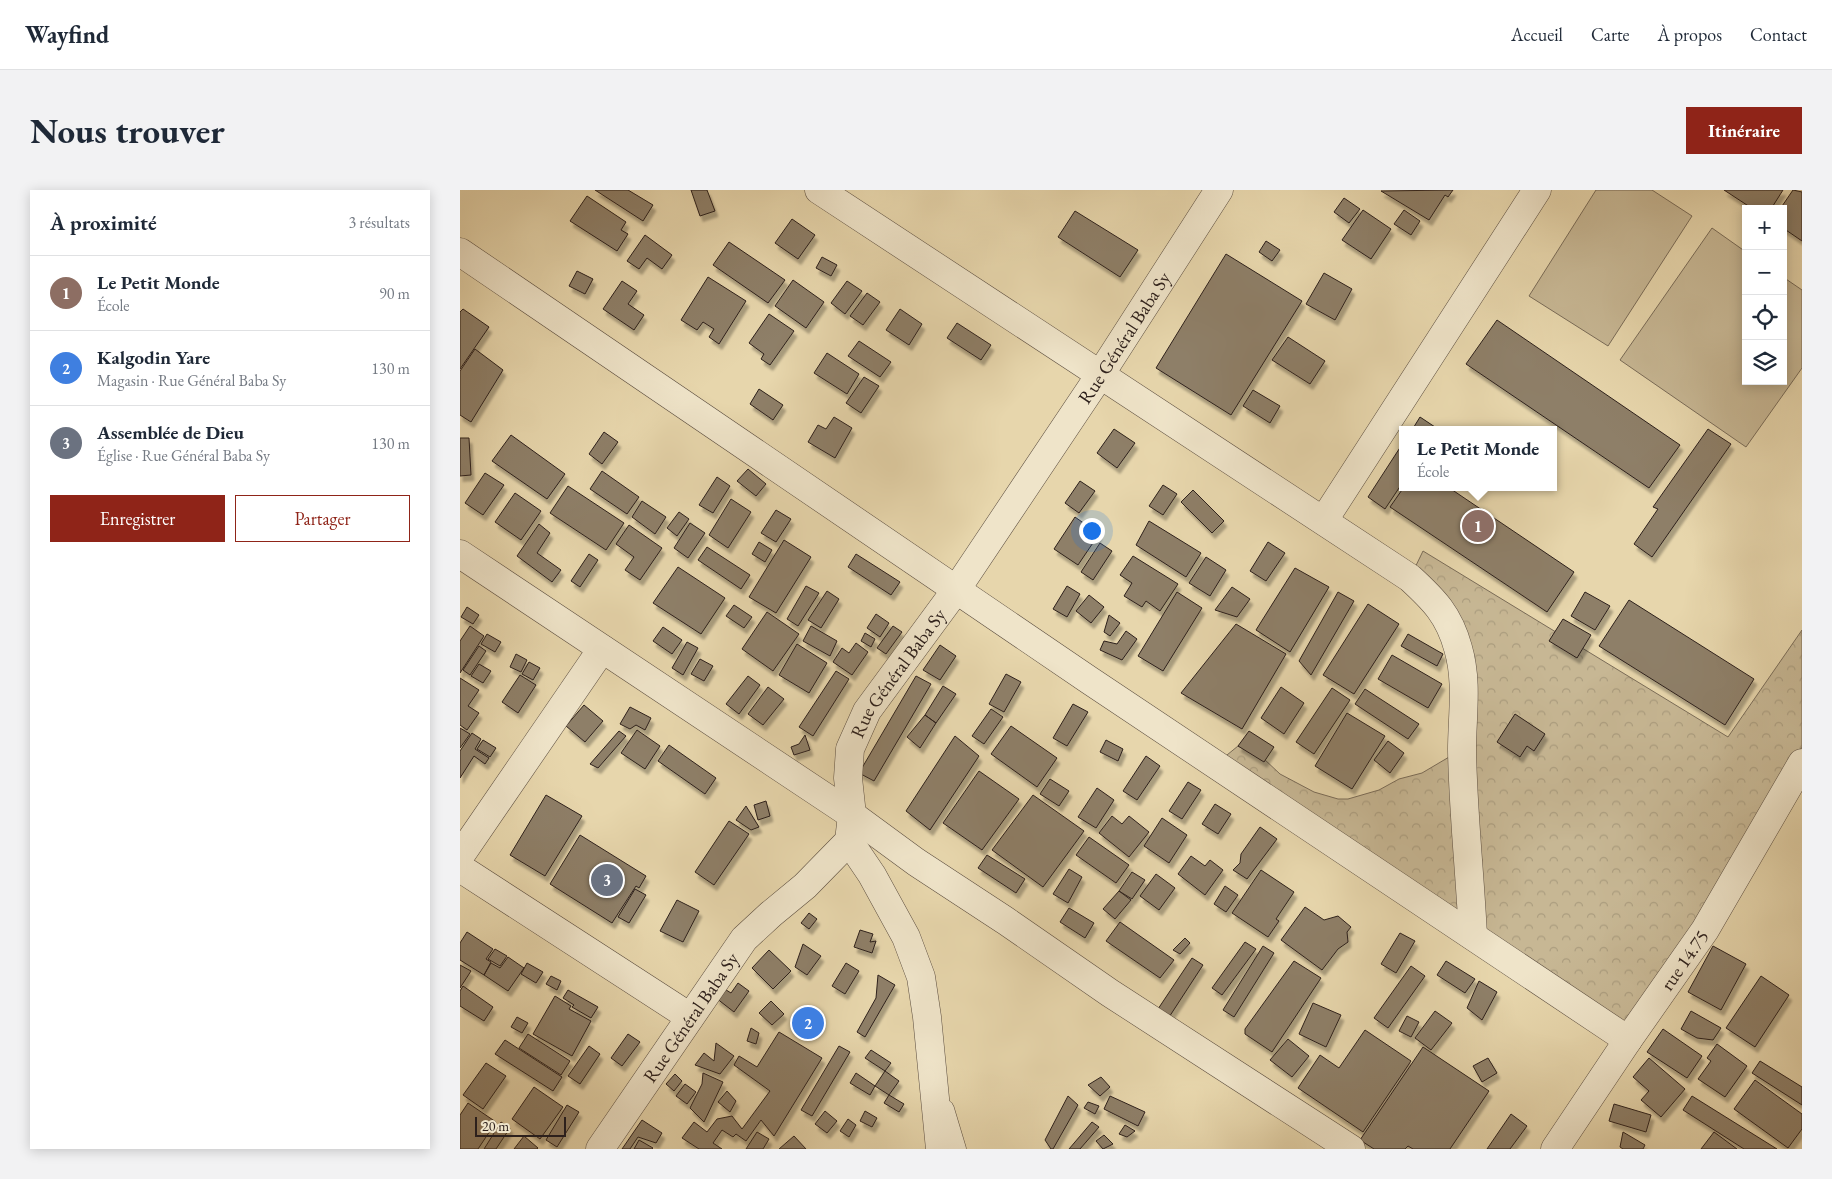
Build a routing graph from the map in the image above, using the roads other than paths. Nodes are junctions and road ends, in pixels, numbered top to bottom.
1 (819, 190) edge
2 (1219, 190) edge
3 (1537, 190) edge
4 (460, 252) edge
5 (1100, 375) junction
6 (1324, 520) junction
7 (460, 554) edge
8 (956, 590) junction
9 (602, 648) junction
10 (1802, 763) edge
11 (851, 828) junction
12 (460, 856) edge
13 (460, 868) edge
14 (1473, 936) junction
15 (690, 1017) junction
16 (1628, 1040) junction
17 (930, 1056) junction
18 (600, 1149) edge
19 (940, 1149) edge
20 (957, 1149) edge
21 (1351, 1149) edge
22 (1555, 1149) edge

1 - 5 street
2 - 5 street, Rue Général Baba Sy
3 - 6 street
4 - 8 street
5 - 6 street
5 - 8 street, Rue Général Baba Sy
6 - 14 street
7 - 9 street
8 - 11 street, Rue Général Baba Sy
8 - 14 street
9 - 11 street
9 - 12 street
10 - 16 street, rue 14.75
11 - 15 street, Rue Général Baba Sy
11 - 17 street
11 - 21 street
13 - 15 street
14 - 16 street
15 - 18 street, Rue Général Baba Sy
16 - 22 street, rue 14.75
17 - 19 street
17 - 20 lane

